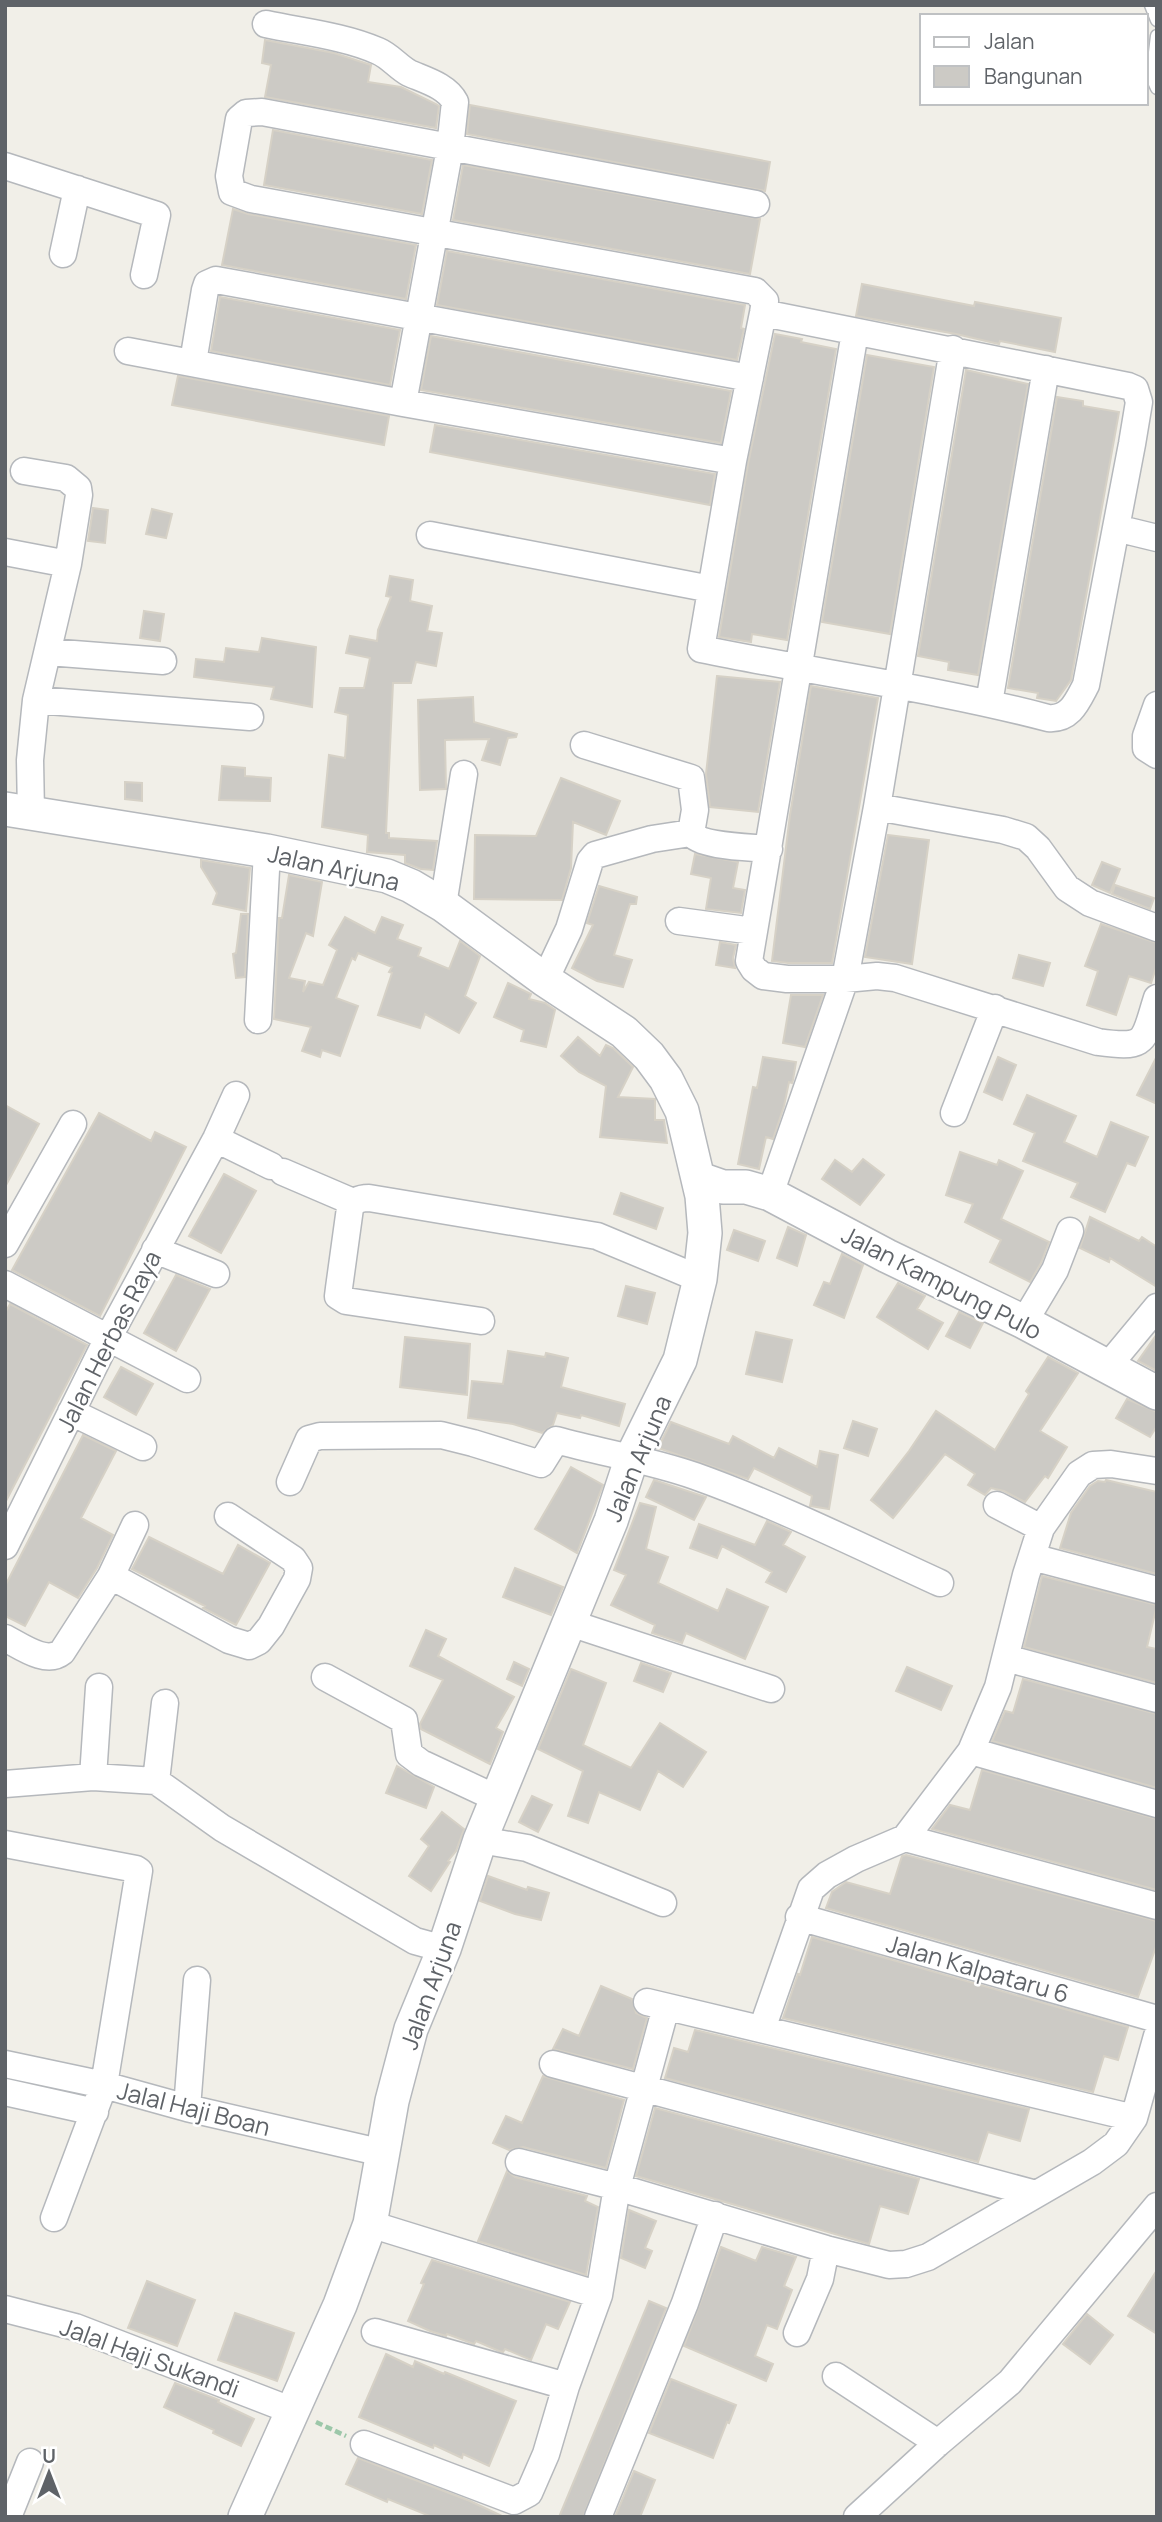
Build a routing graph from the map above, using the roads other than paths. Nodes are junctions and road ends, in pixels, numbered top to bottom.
1 (1151, 5) edge
2 (1157, 20) edge
3 (266, 24) dead end
4 (1157, 36) edge
5 (1157, 88) edge
6 (450, 148) junction
7 (5, 166) edge
8 (77, 189) junction
9 (756, 204) dead end
10 (435, 233) junction
11 (63, 254) dead end
12 (144, 275) dead end
13 (763, 313) junction
14 (420, 317) junction
15 (855, 331) junction
16 (953, 349) junction
17 (128, 351) dead end
18 (192, 362) junction
19 (1046, 369) junction
20 (750, 378) junction
21 (402, 403) junction
22 (1144, 445) edge
23 (733, 461) junction
24 (24, 471) dead end
25 (1116, 527) junction
26 (430, 535) dead end
27 (1157, 538) edge
28 (5, 552) edge
29 (68, 564) junction
30 (711, 589) junction
31 (48, 652) junction
32 (163, 662) dead end
33 (797, 669) junction
34 (896, 684) junction
35 (36, 700) junction
36 (989, 703) junction
37 (1157, 705) edge
38 (250, 717) dead end
39 (584, 745) dead end
40 (1157, 755) edge
41 (464, 774) dead end
42 (877, 807) junction
43 (18, 811) edge
44 (691, 833) junction
45 (769, 849) junction
46 (267, 851) junction
47 (443, 905) junction
48 (679, 921) dead end
49 (1157, 928) edge
50 (753, 931) junction
51 (845, 979) junction
52 (545, 981) junction
53 (1157, 998) edge
54 (995, 1008) junction
55 (258, 1020) dead end
56 (236, 1096) dead end
57 (954, 1113) dead end
58 (74, 1124) dead end
59 (216, 1139) junction
60 (709, 1187) junction
61 (770, 1194) junction
62 (353, 1202) junction
63 (1070, 1231) dead end
64 (5, 1244) edge
65 (155, 1250) junction
66 (216, 1274) dead end
67 (700, 1279) junction
68 (5, 1284) edge
69 (1157, 1307) edge
70 (481, 1321) dead end
71 (1024, 1322) junction
72 (108, 1338) junction
73 (1108, 1366) junction
74 (187, 1379) dead end
75 (1157, 1393) edge
76 (71, 1412) junction
77 (143, 1447) dead end
78 (632, 1457) junction
79 (1153, 1467) edge
80 (290, 1482) dead end
81 (997, 1505) dead end
82 (228, 1516) dead end
83 (135, 1525) dead end
84 (1041, 1528) junction
85 (5, 1546) edge
86 (1031, 1557) junction
87 (111, 1576) junction
88 (940, 1583) dead end
89 (1157, 1590) edge
90 (570, 1623) junction
91 (5, 1638) edge
92 (1006, 1658) junction
93 (326, 1677) dead end
94 (99, 1687) dead end
95 (771, 1689) dead end
96 (1157, 1699) edge
97 (165, 1703) dead end
98 (971, 1751) junction
99 (93, 1777) junction
100 (156, 1780) junction
101 (5, 1784) edge
102 (498, 1800) junction
103 (1157, 1804) edge
104 (905, 1838) junction
105 (480, 1840) junction
106 (5, 1844) edge
107 (663, 1903) dead end
108 (1157, 1906) edge
109 (799, 1917) junction
110 (444, 1949) junction
111 (197, 1980) dead end
112 (1157, 2019) edge
113 (762, 2029) junction
114 (1157, 2036) edge
115 (5, 2064) edge
116 (553, 2064) dead end
117 (104, 2085) junction
118 (644, 2089) junction
119 (5, 2092) edge
120 (187, 2108) junction
121 (95, 2112) junction
122 (1134, 2119) junction
123 (383, 2153) junction
124 (519, 2162) dead end
125 (617, 2187) junction
126 (1036, 2194) junction
127 (1157, 2206) edge
128 (715, 2215) junction
129 (54, 2218) dead end
130 (370, 2224) junction
131 (825, 2249) junction
132 (599, 2295) junction
133 (5, 2309) edge
134 (375, 2332) dead end
135 (797, 2333) dead end
136 (836, 2376) dead end
137 (566, 2386) junction
138 (293, 2411) junction
139 (938, 2443) junction
140 (364, 2444) road end
141 (30, 2462) dead end
142 (867, 2514) edge
143 (8, 2517) edge
144 (245, 2517) edge
145 (598, 2517) edge

1 - 2 lane
3 - 6 street
4 - 5 lane
6 - 9 street
6 - 10 street
6 - 10 street
7 - 8 street
8 - 11 street
8 - 12 street
10 - 13 street
10 - 14 street
13 - 15 street
13 - 20 street
14 - 18 street
14 - 20 street
14 - 21 street
15 - 16 street
15 - 33 street
16 - 19 street
16 - 34 street
17 - 18 street
18 - 21 street
19 - 22 street
19 - 36 street
20 - 23 street
21 - 23 street
22 - 25 street
23 - 30 street
24 - 29 street
25 - 27 street
25 - 36 street
26 - 30 street
28 - 29 street
29 - 31 street
30 - 33 street
31 - 32 street
31 - 35 street
33 - 34 street
33 - 45 street
34 - 36 street
34 - 42 street
35 - 38 street
35 - 43 street
37 - 40 street
39 - 44 street
41 - 47 street
42 - 49 street
42 - 51 street
43 - 46 street, Jalan Arjuna
44 - 45 street
44 - 52 street
45 - 50 street
46 - 47 street, Jalan Arjuna
46 - 55 street
47 - 52 street, Jalan Arjuna
48 - 50 street
50 - 51 street
51 - 54 street
51 - 61 street
52 - 60 street, Jalan Arjuna
53 - 54 street
54 - 57 street
56 - 59 street, Jalan Herbas Raya
58 - 64 street
59 - 62 street
59 - 65 street, Jalan Herbas Raya
60 - 61 street, Jalan Kampung Pulo
60 - 67 street, Jalan Arjuna
61 - 71 street, Jalan Kampung Pulo
62 - 67 street
62 - 70 street
63 - 71 street
65 - 66 street
65 - 72 street, Jalan Herbas Raya
67 - 78 street, Jalan Arjuna
68 - 72 street
69 - 73 street
71 - 73 street, Jalan Kampung Pulo
72 - 74 street
72 - 76 street, Jalan Herbas Raya
73 - 75 street, Jalan Kampung Pulo
76 - 77 street
76 - 85 street, Jalan Herbas Raya
78 - 80 street
78 - 88 street
78 - 90 street, Jalan Arjuna
79 - 84 street
81 - 84 street
82 - 87 street
83 - 87 street
84 - 86 street
86 - 89 street
86 - 92 street
87 - 91 street
90 - 95 street
90 - 102 street, Jalan Arjuna
92 - 96 street
92 - 98 street
93 - 102 street
94 - 99 street
97 - 100 street
98 - 103 street
98 - 104 street
99 - 100 street
99 - 101 street
100 - 110 street
102 - 105 street, Jalan Arjuna
104 - 108 street
104 - 109 street
105 - 107 street
105 - 110 street, Jalan Arjuna
106 - 117 street
109 - 112 street, Jalan Kalpataru 6
109 - 113 street
110 - 123 street, Jalan Arjuna
111 - 120 street
113 - 118 street
113 - 122 street
114 - 122 street
115 - 117 street, Jalal Haji Boan
116 - 118 street
117 - 120 street, Jalal Haji Boan
117 - 121 street
118 - 125 street
118 - 126 street
119 - 121 street
120 - 123 street, Jalal Haji Boan
121 - 129 street
122 - 126 street
123 - 130 street, Jalan Arjuna
124 - 125 street
125 - 128 street
125 - 132 street
126 - 131 street
127 - 139 street
128 - 131 street
128 - 145 street
130 - 132 street
130 - 138 street, Jalan Arjuna
131 - 135 street
132 - 137 street
133 - 138 street, Jalal Haji Sukandi
134 - 137 street
136 - 139 street
137 - 140 street
138 - 144 street, Jalan Arjuna
139 - 142 street
141 - 143 street

